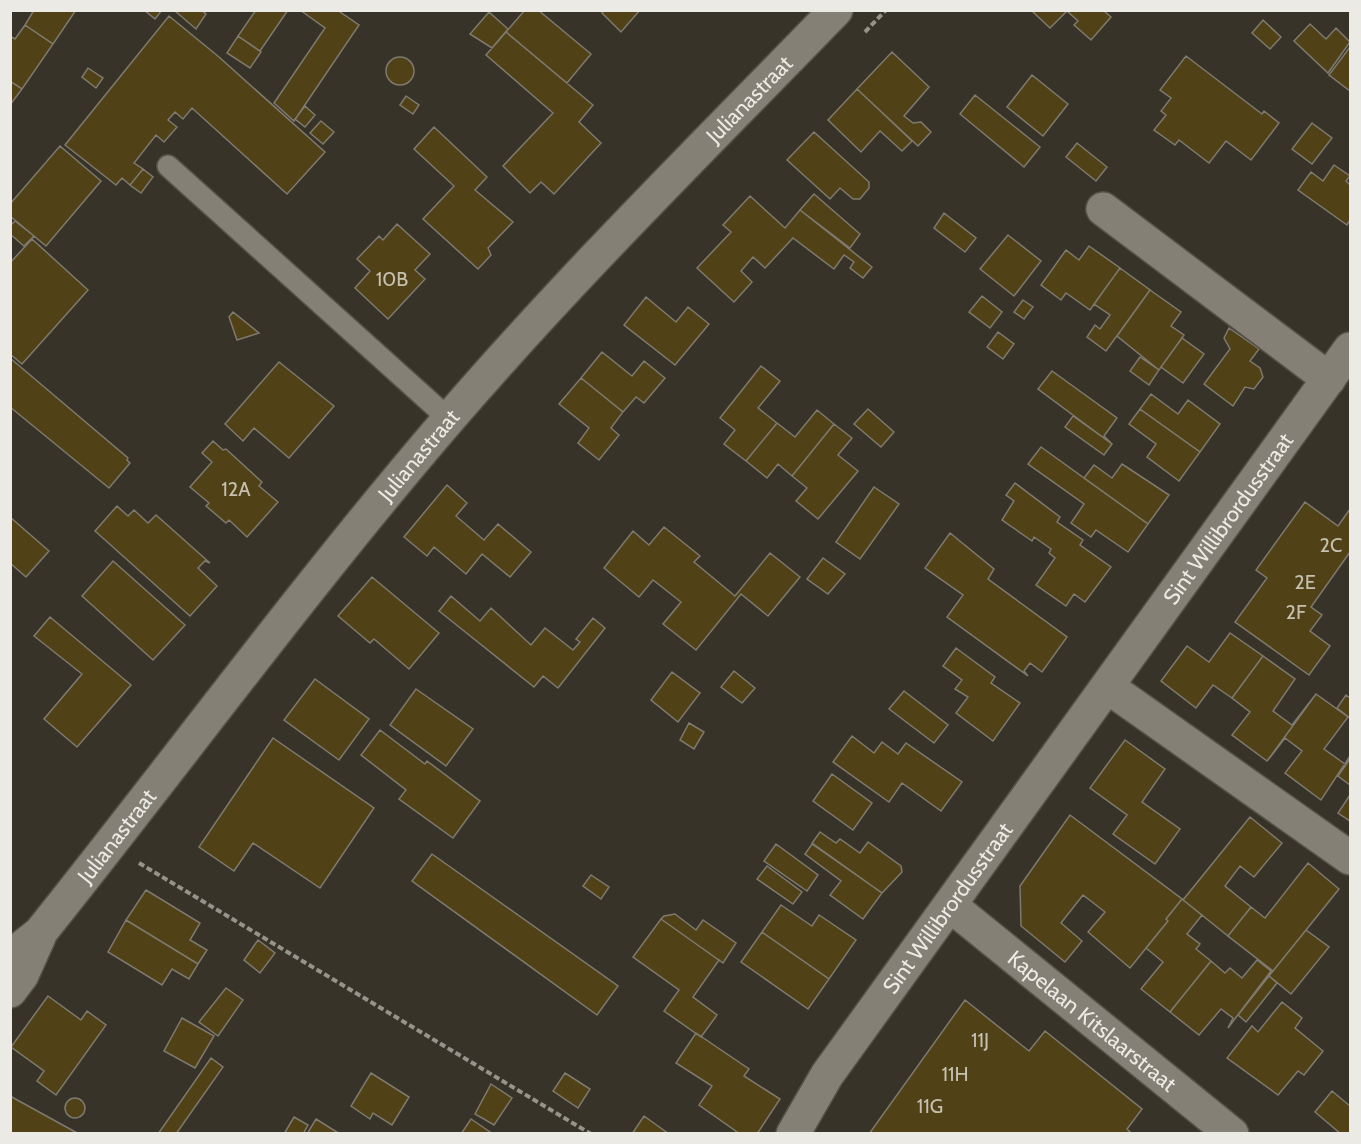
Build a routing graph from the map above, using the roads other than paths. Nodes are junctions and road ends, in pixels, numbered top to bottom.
1 (836, 10) edge
2 (168, 166) dead end
3 (1103, 209) dead end
4 (1343, 363) edge
5 (449, 418) junction
6 (1108, 687) junction
7 (1350, 858) edge
8 (951, 906) junction
9 (40, 933) junction
10 (10, 957) edge
11 (10, 991) edge
12 (793, 1134) edge
13 (1232, 1134) edge

1 - 5 street, Julianastraat
2 - 5 lane
3 - 4 street, Sint Willibrordusstraat
4 - 6 street, Sint Willibrordusstraat
5 - 9 street, Julianastraat
6 - 7 street
6 - 8 street, Sint Willibrordusstraat
8 - 12 street, Sint Willibrordusstraat
8 - 13 street, Kapelaan Kitslaarstraat
9 - 10 street, Julianastraat
9 - 11 street, Julianastraat

